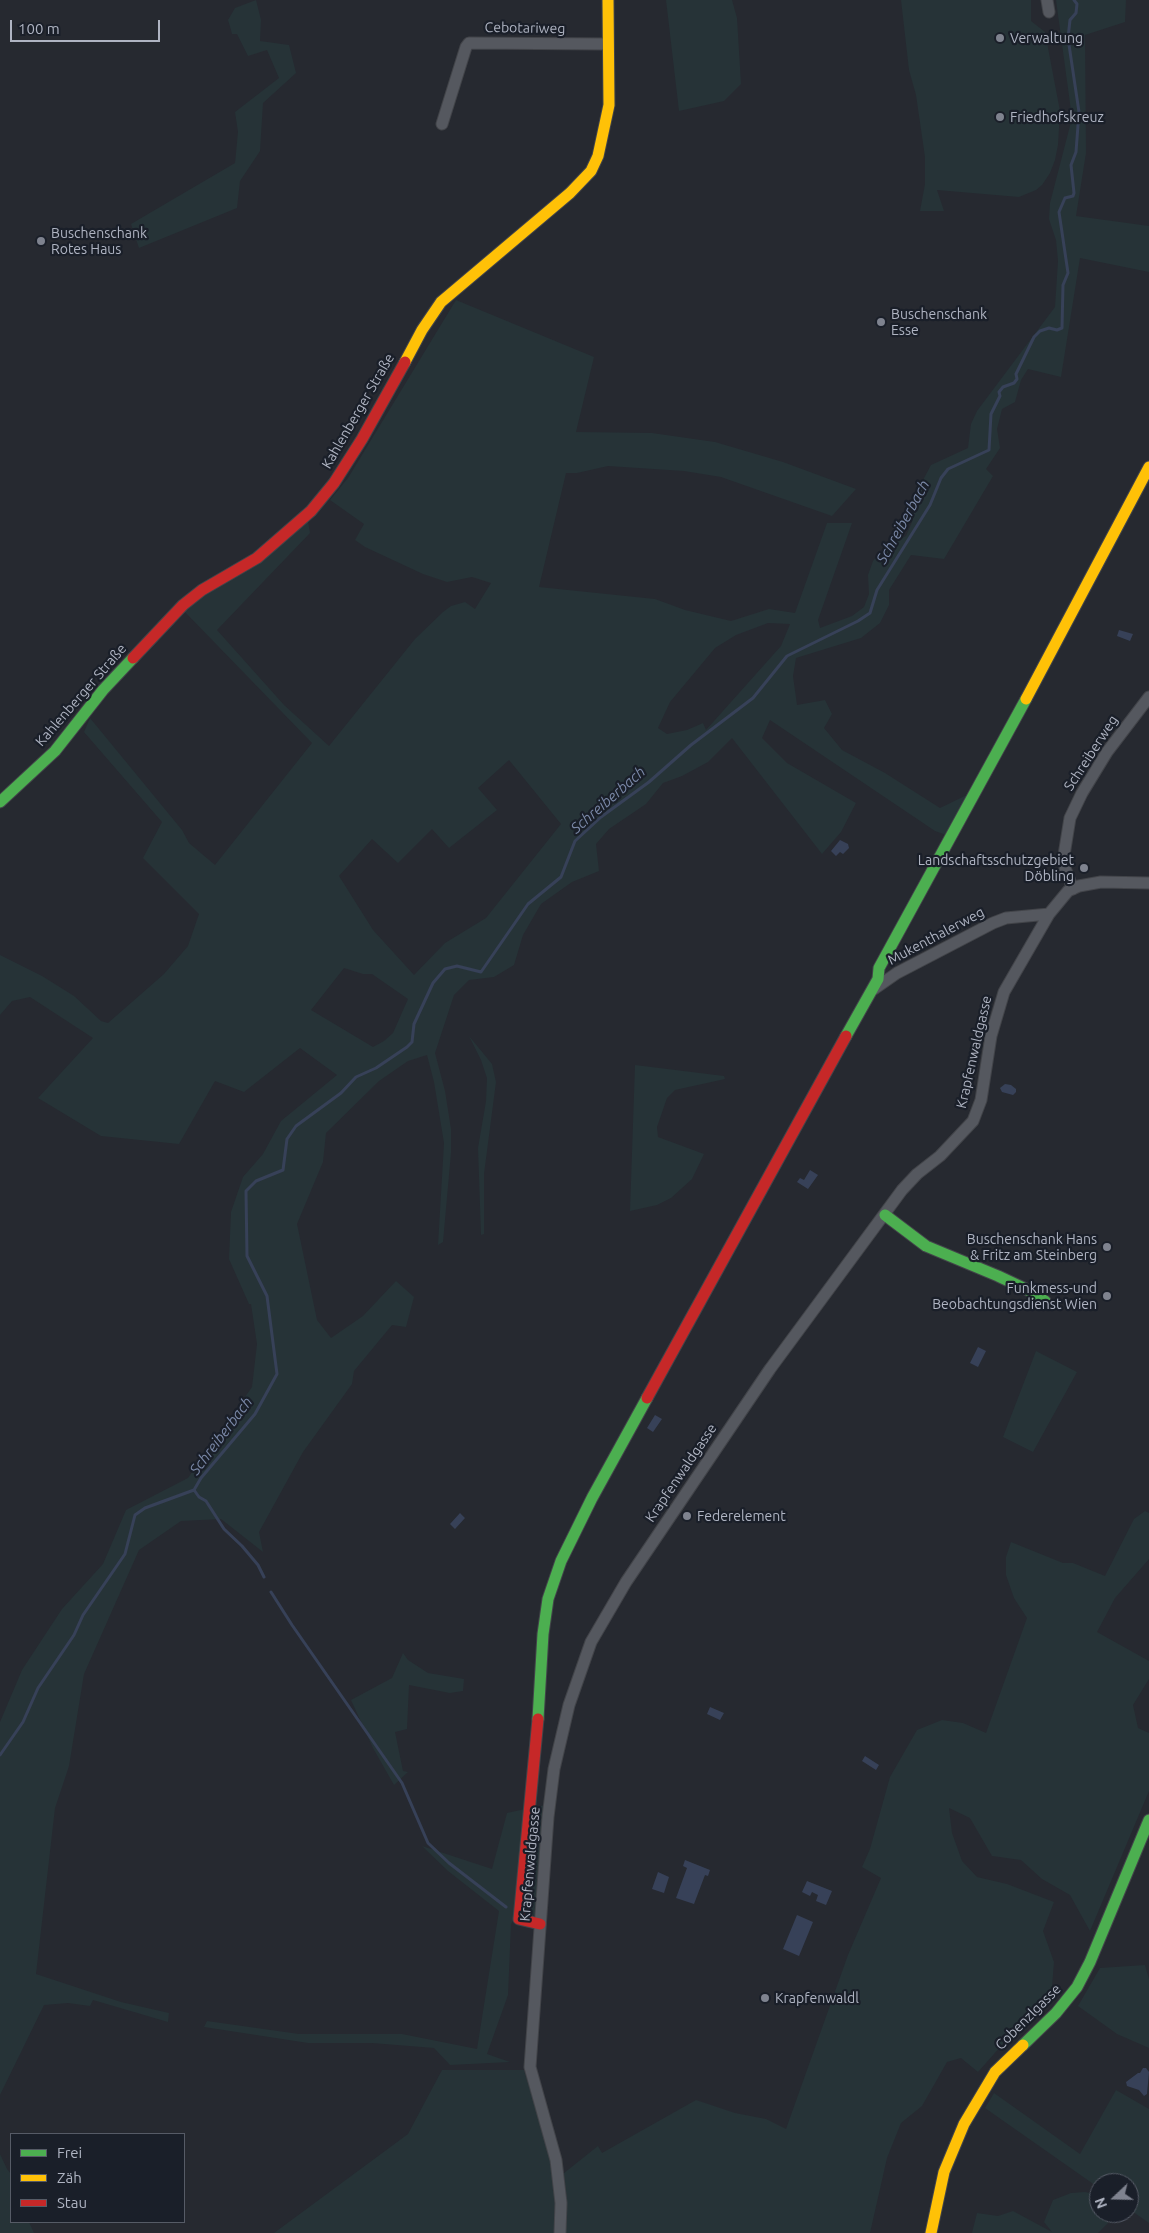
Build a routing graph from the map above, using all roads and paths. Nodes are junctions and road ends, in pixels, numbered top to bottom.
1 (608, 0) edge
2 (1047, 0) edge
3 (1049, 12) dead end
4 (607, 44) junction
5 (442, 124) dead end
6 (1149, 466) edge
7 (1149, 697) edge
8 (0, 802) edge
9 (1149, 883) edge
10 (1073, 889) junction
11 (1049, 914) junction
12 (871, 991) junction
13 (884, 1215) junction
14 (1045, 1301) dead end
15 (1149, 1820) edge
16 (540, 1924) junction
17 (560, 2233) edge
18 (931, 2233) edge

1 - 4 street, Kahlenberger Straße
2 - 3 street
4 - 5 street, Cebotariweg
4 - 8 street, Kahlenberger Straße
6 - 12 street
7 - 10 street, Schreiberweg
9 - 10 street, Krapfenwaldgasse
10 - 11 street, Krapfenwaldgasse
11 - 12 street, Mukenthalerweg
11 - 13 street, Krapfenwaldgasse
12 - 16 street
13 - 14 street
13 - 16 street, Krapfenwaldgasse
15 - 18 street, Cobenzlgasse
16 - 17 street, Krapfenwaldgasse

